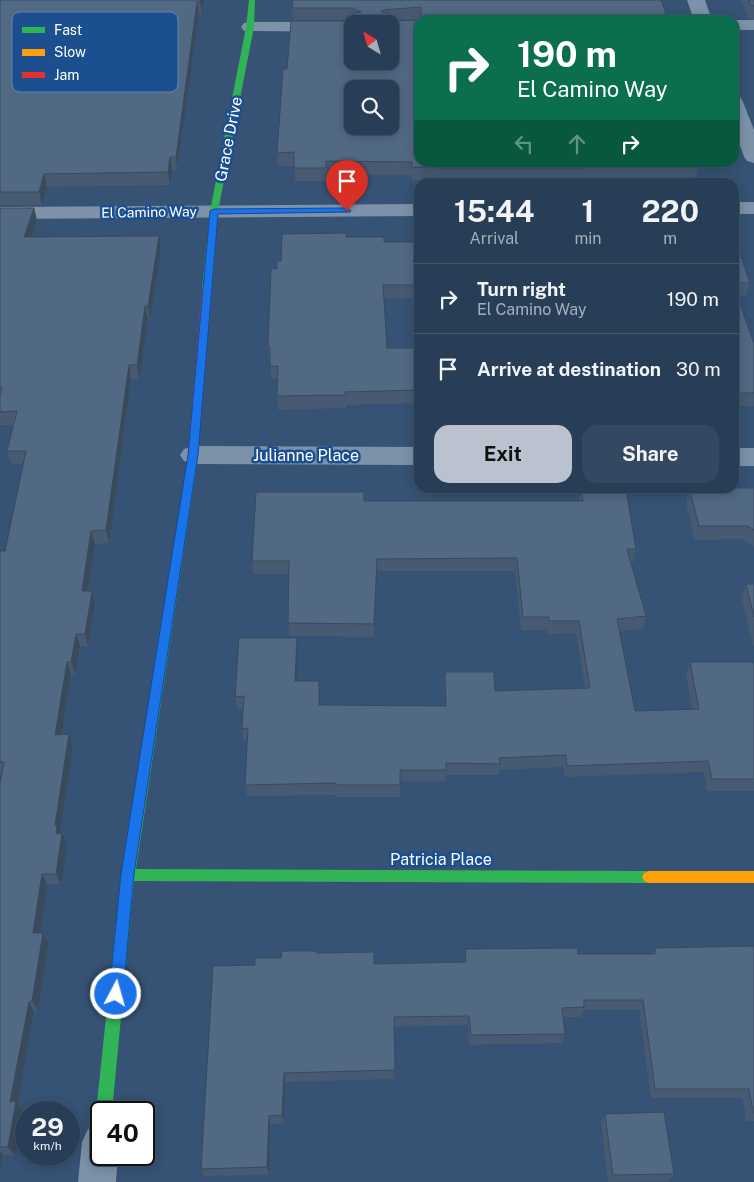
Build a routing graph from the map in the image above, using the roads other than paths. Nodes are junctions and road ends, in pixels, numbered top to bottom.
1 (252, 0) edge
2 (696, 0) edge
3 (701, 15) edge
4 (739, 25) edge
5 (754, 25) edge
6 (250, 27) junction
7 (344, 27) edge
8 (739, 116) edge
9 (754, 157) edge
10 (739, 208) edge
11 (754, 208) edge
12 (414, 210) edge
13 (214, 211) junction
14 (0, 213) edge
15 (193, 455) junction
16 (414, 456) edge
17 (739, 457) edge
18 (754, 457) edge
19 (128, 874) junction
20 (754, 876) edge
21 (105, 1101) edge
22 (99, 1166) edge
23 (97, 1182) edge

1 - 6 street, Grace Drive
2 - 3 street
4 - 5 street
6 - 7 street
6 - 13 street, Grace Drive
8 - 9 street
10 - 11 street
12 - 13 street, El Camino Way
13 - 14 street, El Camino Way
13 - 15 street, Grace Drive
15 - 16 street, Julianne Place
15 - 19 street, Grace Drive
17 - 18 street
19 - 20 street, Patricia Place
19 - 21 street, Grace Drive
22 - 23 street

